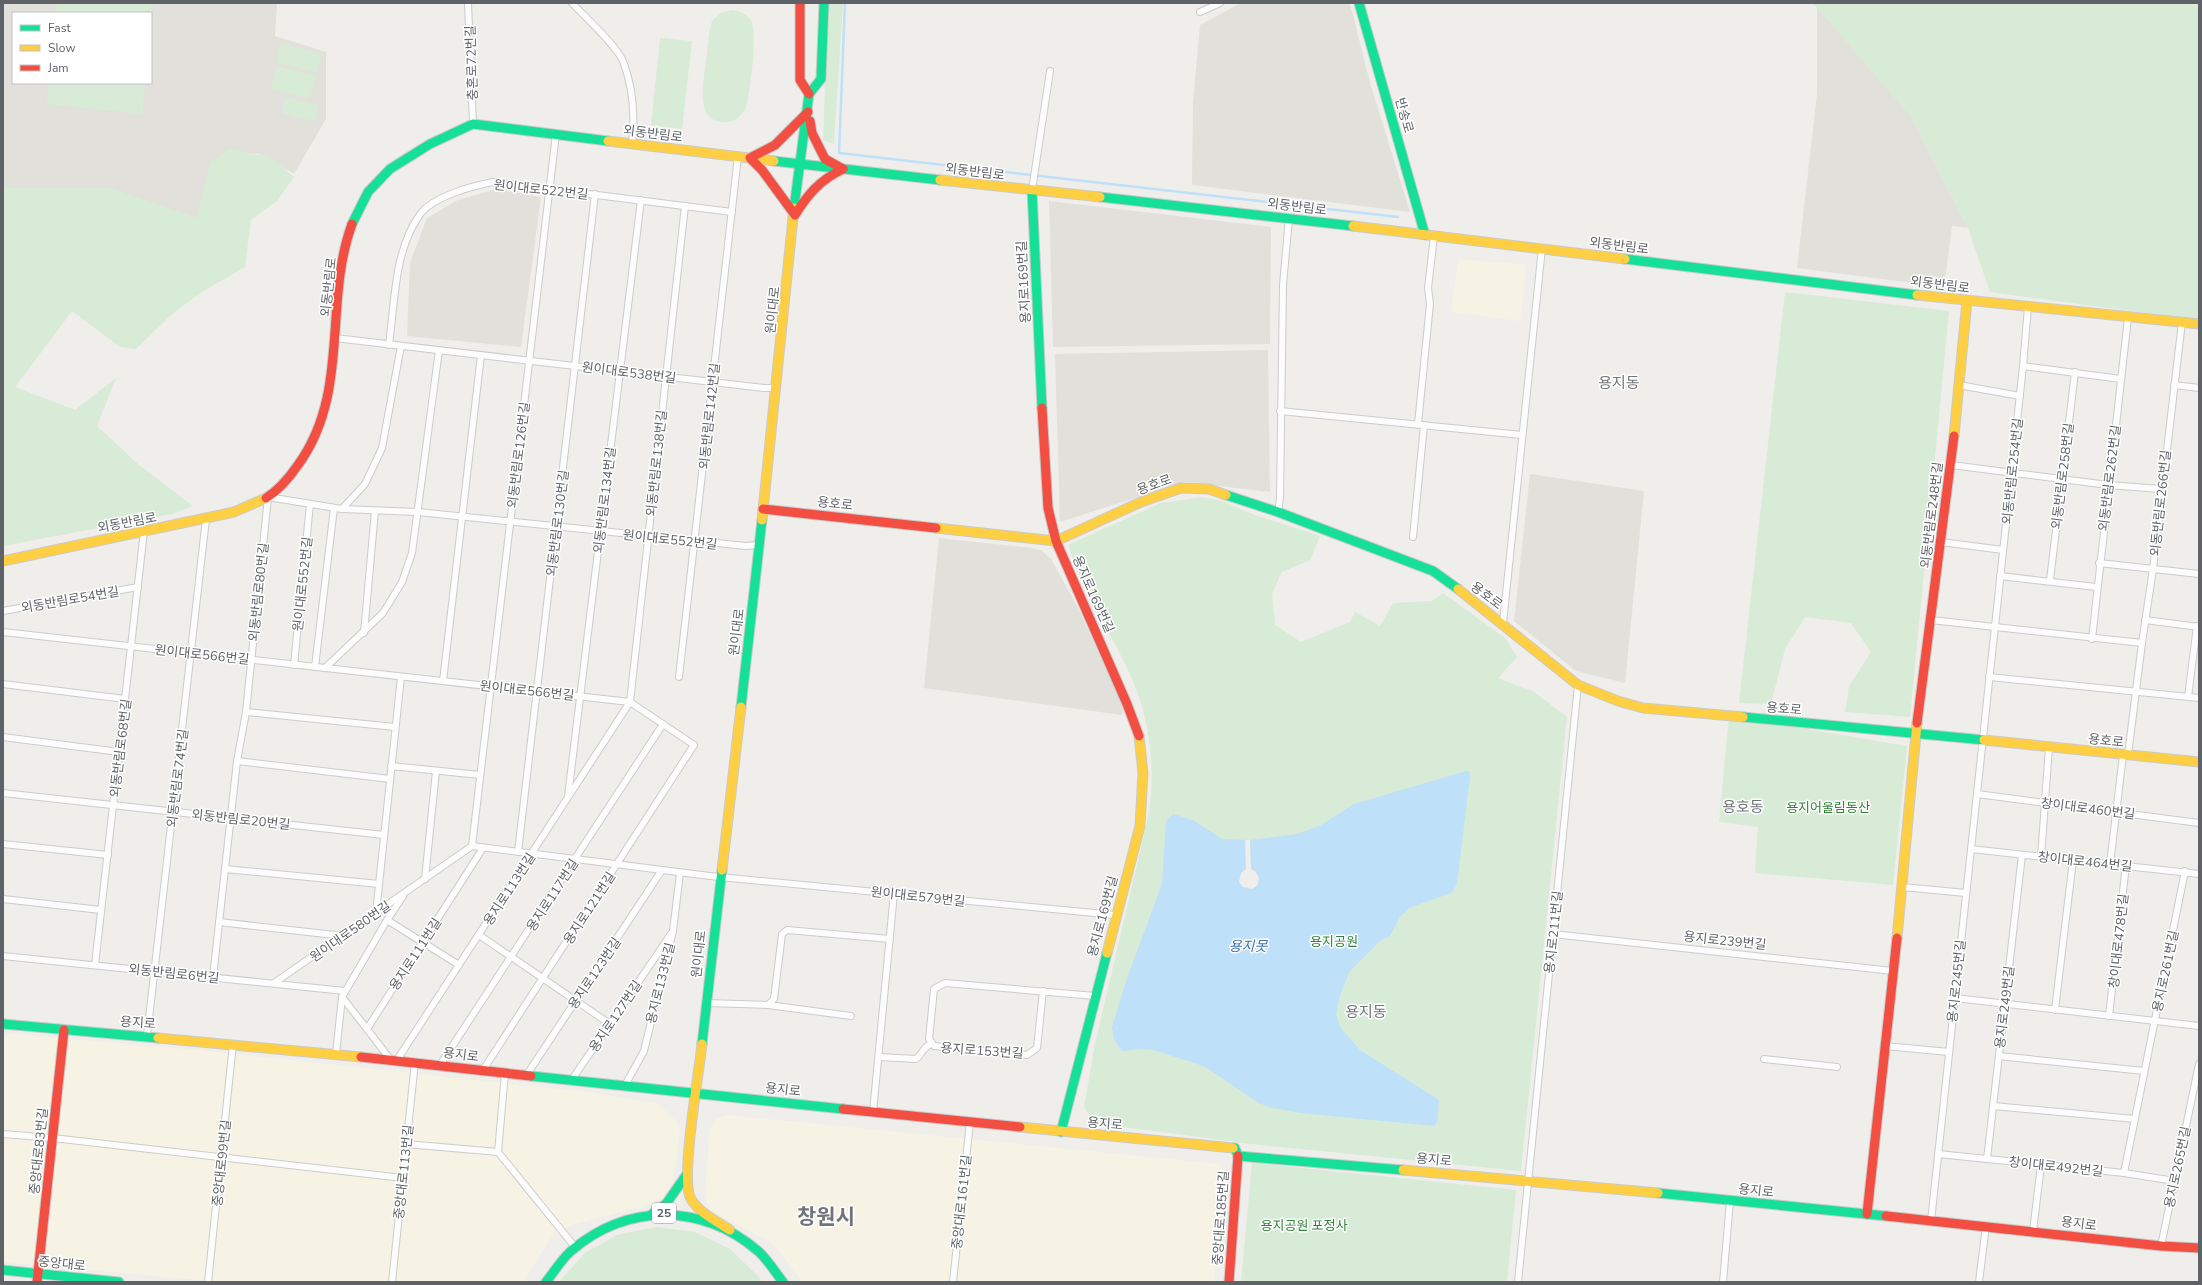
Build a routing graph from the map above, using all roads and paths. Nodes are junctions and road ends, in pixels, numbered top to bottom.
1 (468, 3) edge
2 (572, 3) edge
3 (800, 3) edge
4 (824, 3) edge
5 (1220, 3) edge
6 (1358, 3) edge
7 (1200, 12) dead end
8 (1050, 71) dead end
9 (809, 94) junction
10 (808, 111) junction
11 (473, 124) junction
12 (556, 134) junction
13 (632, 143) junction
14 (738, 156) junction
15 (750, 158) junction
16 (800, 164) junction
17 (843, 169) junction
18 (1033, 186) junction
19 (549, 188) junction
20 (595, 194) junction
21 (641, 200) junction
22 (684, 206) junction
23 (732, 212) junction
24 (796, 215) junction
25 (1289, 218) junction
26 (1430, 236) junction
27 (1542, 248) junction
28 (1967, 301) junction
29 (2028, 307) junction
30 (2128, 318) junction
31 (2182, 322) junction
32 (2199, 324) edge
33 (335, 338) junction
34 (389, 345) junction
35 (401, 346) junction
36 (439, 350) junction
37 (481, 355) junction
38 (529, 361) junction
39 (575, 366) junction
40 (2023, 366) junction
41 (620, 371) junction
42 (2075, 372) junction
43 (666, 376) junction
44 (2121, 379) junction
45 (712, 382) junction
46 (1959, 385) junction
47 (2174, 385) junction
48 (777, 388) junction
49 (2199, 388) edge
50 (2020, 396) junction
51 (1280, 410) junction
52 (1421, 424) junction
53 (1522, 434) junction
54 (1951, 465) junction
55 (2012, 472) junction
56 (2062, 478) junction
57 (2108, 485) junction
58 (2161, 489) junction
59 (268, 497) junction
60 (310, 504) junction
61 (334, 508) junction
62 (342, 509) junction
63 (763, 509) junction
64 (375, 511) junction
65 (418, 512) junction
66 (1278, 512) junction
67 (463, 517) junction
68 (206, 519) junction
69 (510, 522) junction
70 (556, 527) junction
71 (144, 531) junction
72 (600, 531) junction
73 (648, 536) junction
74 (1413, 537) dead end
75 (1056, 540) junction
76 (695, 541) junction
77 (1941, 542) junction
78 (759, 545) junction
79 (2003, 550) junction
80 (3, 561) edge
81 (2099, 563) junction
82 (2153, 569) junction
83 (2199, 574) edge
84 (2000, 576) junction
85 (2050, 580) junction
86 (138, 587) junction
87 (2096, 587) junction
88 (3, 611) edge
89 (1931, 620) junction
90 (2145, 620) junction
91 (1503, 624) junction
92 (2198, 627) edge
93 (1995, 628) junction
94 (3, 632) edge
95 (364, 633) junction
96 (2092, 639) junction
97 (2142, 643) junction
98 (131, 647) junction
99 (191, 654) junction
100 (251, 659) junction
101 (294, 665) junction
102 (315, 667) junction
103 (325, 668) junction
104 (401, 677) junction
105 (679, 677) dead end
106 (1989, 677) junction
107 (443, 681) junction
108 (3, 684) edge
109 (1578, 685) junction
110 (491, 686) junction
111 (537, 692) junction
112 (2136, 692) junction
113 (580, 696) junction
114 (2188, 697) junction
115 (2199, 698) edge
116 (125, 699) junction
117 (630, 702) junction
118 (246, 712) junction
119 (620, 718) joint
120 (663, 724) junction
121 (395, 727) junction
122 (1916, 733) junction
123 (3, 737) edge
124 (1982, 741) junction
125 (2048, 747) junction
126 (119, 752) junction
127 (2126, 755) junction
128 (237, 761) junction
129 (2199, 762) edge
130 (391, 766) junction
131 (436, 771) junction
132 (480, 775) junction
133 (390, 779) junction
134 (3, 793) edge
135 (1977, 794) junction
136 (567, 799) junction
137 (2044, 802) junction
138 (113, 805) junction
139 (2116, 811) junction
140 (173, 812) junction
141 (231, 818) junction
142 (2199, 823) edge
143 (384, 835) junction
144 (3, 844) edge
145 (472, 846) junction
146 (483, 848) junction
147 (1971, 849) junction
148 (518, 852) junction
149 (531, 854) junction
150 (2022, 854) junction
151 (108, 855) junction
152 (2041, 856) junction
153 (575, 859) junction
154 (2073, 860) junction
155 (2110, 864) junction
156 (617, 865) junction
157 (2126, 865) junction
158 (225, 869) junction
159 (662, 870) junction
160 (2185, 871) junction
161 (680, 873) junction
162 (2199, 874) edge
163 (720, 877) junction
164 (425, 879) junction
165 (379, 884) junction
166 (1902, 887) junction
167 (407, 892) junction
168 (894, 893) junction
169 (1966, 893) junction
170 (3, 899) edge
171 (101, 910) junction
172 (376, 913) junction
173 (1116, 915) junction
174 (387, 920) junction
175 (219, 922) junction
176 (673, 931) junction
177 (1553, 934) junction
178 (479, 935) junction
179 (344, 936) junction
180 (890, 939) junction
181 (422, 942) junction
182 (3, 956) edge
183 (511, 957) junction
184 (95, 965) junction
185 (459, 965) junction
186 (155, 971) junction
187 (1893, 971) junction
188 (213, 977) junction
189 (543, 978) junction
190 (274, 983) junction
191 (1043, 991) junction
192 (344, 994) junction
193 (1095, 996) junction
194 (1955, 998) junction
195 (576, 1000) junction
196 (706, 1003) junction
197 (2005, 1004) junction
198 (768, 1005) junction
199 (2055, 1010) junction
200 (850, 1016) dead end
201 (2109, 1016) junction
202 (2155, 1021) junction
203 (3, 1024) edge
204 (610, 1024) junction
205 (2199, 1026) edge
206 (367, 1029) junction
207 (64, 1030) junction
208 (147, 1036) junction
209 (932, 1043) junction
210 (233, 1044) junction
211 (1885, 1046) junction
212 (1949, 1052) junction
213 (336, 1054) junction
214 (1999, 1056) junction
215 (879, 1057) junction
216 (1764, 1059) dead end
217 (393, 1060) junction
218 (415, 1062) junction
219 (2199, 1064) edge
220 (440, 1065) junction
221 (1837, 1067) dead end
222 (483, 1070) junction
223 (2144, 1071) junction
224 (506, 1073) junction
225 (526, 1076) junction
226 (571, 1081) junction
227 (624, 1087) junction
228 (695, 1094) junction
229 (1993, 1106) junction
230 (874, 1112) junction
231 (2135, 1119) junction
232 (970, 1122) junction
233 (1061, 1132) junction
234 (3, 1134) edge
235 (53, 1138) junction
236 (406, 1144) junction
237 (498, 1152) junction
238 (1938, 1154) junction
239 (1238, 1156) junction
240 (221, 1157) junction
241 (1987, 1159) junction
242 (2041, 1164) junction
243 (2124, 1172) junction
244 (687, 1174) junction
245 (403, 1178) junction
246 (1528, 1180) junction
247 (2174, 1181) junction
248 (1730, 1201) junction
249 (652, 1214) junction
250 (1867, 1214) junction
251 (1930, 1221) junction
252 (1986, 1226) junction
253 (730, 1230) junction
254 (2033, 1231) junction
255 (2161, 1246) junction
256 (575, 1247) junction
257 (2199, 1248) edge
258 (3, 1270) edge
259 (37, 1278) edge
260 (119, 1282) edge
261 (208, 1282) edge
262 (392, 1282) edge
263 (546, 1282) edge
264 (783, 1282) edge
265 (953, 1282) edge
266 (1229, 1282) edge
267 (1518, 1282) edge
268 (1723, 1282) edge
269 (1979, 1282) edge

1 - 11 street, 충혼로72번길
2 - 13 street
3 - 9 main road
4 - 9 main road
5 - 7 street
6 - 26 main road, 반송로
8 - 18 street
9 - 10 main road, 원이대로
10 - 15 main road
10 - 16 main road, 원이대로
10 - 17 main road
11 - 12 main road, 외동반림로
11 - 33 main road, 외동반림로
12 - 13 main road, 외동반림로
12 - 19 street, 외동반림로126번길
13 - 14 main road, 외동반림로
14 - 15 main road, 외동반림로
14 - 23 street, 외동반림로142번길
15 - 16 main road, 외동반림로
15 - 24 main road
16 - 17 main road, 외동반림로
16 - 24 main road, 원이대로
17 - 18 main road, 외동반림로
17 - 24 main road
18 - 25 main road, 외동반림로
18 - 75 main road, 용지로169번길
19 - 20 street, 원이대로522번길
19 - 34 street, 원이대로522번길
19 - 38 street, 외동반림로126번길
20 - 21 street, 원이대로522번길
20 - 39 street, 외동반림로130번길
21 - 22 street, 원이대로522번길
21 - 41 street, 외동반림로134번길
22 - 23 street, 원이대로522번길
22 - 43 street, 외동반림로138번길
23 - 45 street, 외동반림로142번길
24 - 48 main road, 원이대로
25 - 26 main road, 외동반림로
25 - 51 street
26 - 27 main road, 외동반림로
26 - 52 street
27 - 28 main road, 외동반림로
27 - 53 street
28 - 29 main road, 외동반림로
28 - 46 main road, 외동반림로248번길
29 - 30 main road, 외동반림로
29 - 40 street, 외동반림로254번길
30 - 31 main road, 외동반림로
30 - 44 street, 외동반림로262번길
31 - 32 main road, 외동반림로
31 - 47 street, 외동반림로266번길
33 - 34 street, 원이대로538번길
33 - 59 main road, 외동반림로
34 - 35 street, 원이대로538번길
35 - 36 street, 원이대로538번길
35 - 62 street
36 - 37 street, 원이대로538번길
36 - 65 street
37 - 38 street, 원이대로538번길
37 - 67 street
38 - 39 street, 원이대로538번길
38 - 69 street, 외동반림로126번길
39 - 41 street, 원이대로538번길
39 - 70 street, 외동반림로130번길
40 - 42 street
40 - 50 street, 외동반림로254번길
41 - 43 street, 원이대로538번길
41 - 72 street, 외동반림로134번길
42 - 44 street
42 - 56 street, 외동반림로258번길
43 - 45 street, 원이대로538번길
43 - 73 street, 외동반림로138번길
44 - 57 street, 외동반림로262번길
45 - 48 street, 원이대로538번길
45 - 76 street, 외동반림로142번길
46 - 50 street
46 - 54 main road, 외동반림로248번길
47 - 49 street
47 - 58 street, 외동반림로266번길
48 - 63 main road, 원이대로
50 - 55 street, 외동반림로254번길
51 - 52 street
51 - 66 street
52 - 53 street
52 - 74 street
53 - 91 street
54 - 55 street
54 - 77 main road, 외동반림로248번길
55 - 56 street
55 - 79 street, 외동반림로254번길
56 - 57 street
56 - 85 street, 외동반림로258번길
57 - 58 street
57 - 81 street, 외동반림로262번길
58 - 82 street, 외동반림로266번길
59 - 60 street, 원이대로552번길
59 - 68 main road, 외동반림로
59 - 100 street, 외동반림로80번길
60 - 61 street, 원이대로552번길
60 - 101 street, 원이대로552번길
61 - 62 street, 원이대로552번길
61 - 102 street, 원이대로552번길
62 - 64 street, 원이대로552번길
63 - 75 main road, 용호로
63 - 78 main road, 원이대로
64 - 65 street, 원이대로552번길
64 - 95 street
65 - 67 street, 원이대로552번길
65 - 95 street
66 - 75 main road, 용호로
66 - 91 main road, 용호로
67 - 69 street, 원이대로552번길
67 - 107 street
68 - 71 main road, 외동반림로
68 - 99 street, 외동반림로74번길
69 - 70 street, 원이대로552번길
69 - 110 street, 외동반림로126번길
70 - 72 street, 원이대로552번길
70 - 111 street, 외동반림로130번길
71 - 80 main road, 외동반림로
71 - 86 street, 외동반림로68번길
72 - 73 street, 원이대로552번길
72 - 113 street, 외동반림로134번길
73 - 76 street, 원이대로552번길
73 - 117 street, 외동반림로138번길
75 - 173 main road, 용지로169번길
76 - 78 street, 원이대로552번길
76 - 105 street, 외동반림로142번길
77 - 79 street
77 - 89 main road, 외동반림로248번길
78 - 163 main road, 원이대로
79 - 84 street, 외동반림로254번길
81 - 82 street
81 - 87 street, 외동반림로262번길
82 - 83 street
82 - 90 street, 외동반림로266번길
84 - 85 street
84 - 93 street, 외동반림로254번길
85 - 87 street
86 - 88 street, 외동반림로54번길
86 - 98 street, 외동반림로68번길
87 - 96 street, 외동반림로262번길
89 - 93 street
89 - 122 main road, 외동반림로248번길
90 - 92 street
90 - 97 street, 외동반림로266번길
91 - 109 main road, 용호로
92 - 114 street
93 - 96 street
93 - 106 street, 외동반림로254번길
94 - 98 street, 원이대로566번길
95 - 103 street
96 - 97 street
97 - 112 street, 외동반림로266번길
98 - 99 street, 원이대로566번길
98 - 116 street, 외동반림로68번길
99 - 100 street, 원이대로566번길
99 - 140 street, 외동반림로74번길
100 - 101 street, 원이대로566번길
100 - 118 street, 외동반림로80번길
101 - 102 street, 원이대로566번길
102 - 103 street, 원이대로566번길
103 - 104 street, 원이대로566번길
104 - 107 street, 원이대로566번길
104 - 121 street
106 - 112 street
106 - 124 street, 외동반림로254번길
107 - 110 street, 원이대로566번길
108 - 116 street
109 - 122 main road, 용호로
109 - 177 street, 용지로211번길
110 - 111 street, 원이대로566번길
110 - 132 street, 외동반림로126번길
111 - 113 street, 원이대로566번길
111 - 148 street, 외동반림로130번길
112 - 114 street
112 - 127 street, 외동반림로266번길
113 - 117 street, 원이대로566번길
113 - 136 street, 외동반림로134번길
114 - 115 street
116 - 126 street, 외동반림로68번길
117 - 119 street, 외동반림로138번길
117 - 120 street
118 - 121 street
118 - 128 street, 외동반림로80번길
119 - 136 street, 용지로113번길
120 - 153 street, 용지로117번길
120 - 156 street, 용지로121번길
121 - 130 street
122 - 124 main road, 용호로
122 - 166 main road
123 - 126 street
124 - 125 main road, 용호로
124 - 135 street, 용지로245번길
125 - 127 main road, 용호로
125 - 137 street
126 - 138 street, 외동반림로68번길
127 - 129 main road, 용호로
127 - 139 street, 외동반림로266번길
128 - 133 street
128 - 141 street, 외동반림로80번길
130 - 131 street
130 - 133 street
131 - 132 street
131 - 164 street
132 - 145 street, 외동반림로126번길
133 - 143 street
134 - 138 street, 외동반림로20번길
135 - 137 street, 창이대로460번길
135 - 147 street, 용지로245번길
136 - 149 street, 용지로113번길
137 - 139 street, 창이대로460번길
137 - 152 street
138 - 140 street, 외동반림로20번길
138 - 151 street, 외동반림로68번길
139 - 142 street, 창이대로460번길
139 - 155 street, 외동반림로266번길
140 - 141 street, 외동반림로20번길
140 - 186 street, 외동반림로74번길
141 - 143 street, 외동반림로20번길
141 - 158 street, 외동반림로80번길
143 - 165 street
144 - 151 street
145 - 146 street
145 - 164 street, 원이대로580번길
146 - 148 street
146 - 181 street, 용지로111번길
147 - 150 street, 창이대로464번길
147 - 169 street, 용지로245번길
148 - 149 street
149 - 153 street
149 - 178 street, 용지로113번길
150 - 152 street, 창이대로464번길
150 - 197 street, 용지로249번길
151 - 171 street, 외동반림로68번길
152 - 154 street, 창이대로464번길
153 - 156 street
153 - 183 street, 용지로117번길
154 - 155 street, 창이대로464번길
154 - 199 street
155 - 157 street, 창이대로464번길
156 - 159 street
156 - 189 street, 용지로121번길
157 - 160 street, 창이대로464번길
157 - 201 street, 창이대로478번길
158 - 165 street
158 - 175 street, 외동반림로80번길
159 - 161 street
159 - 195 street, 용지로123번길
160 - 162 street, 창이대로464번길
160 - 202 street, 용지로261번길
161 - 163 street
161 - 176 street, 용지로133번길
163 - 168 street, 원이대로579번길
163 - 196 main road, 원이대로
164 - 167 street, 원이대로580번길
165 - 172 street
166 - 169 street
166 - 187 main road
167 - 172 street, 원이대로580번길
167 - 174 street
168 - 173 street, 원이대로579번길
168 - 180 street
169 - 194 street, 용지로245번길
170 - 171 street
171 - 184 street, 외동반림로68번길
172 - 179 street, 원이대로580번길
173 - 193 main road, 용지로169번길
174 - 181 street
174 - 192 street
175 - 179 street
175 - 188 street, 외동반림로80번길
176 - 204 street, 용지로127번길
176 - 227 street, 용지로133번길
177 - 187 street, 용지로239번길
177 - 246 street, 용지로211번길
178 - 183 street
178 - 185 street, 용지로113번길
179 - 190 street, 원이대로580번길
180 - 198 street
180 - 215 street
181 - 185 street
181 - 206 street, 용지로111번길
182 - 184 street, 외동반림로6번길
183 - 189 street
183 - 220 street, 용지로117번길
184 - 186 street, 외동반림로6번길
185 - 217 street, 용지로113번길
186 - 188 street, 외동반림로6번길
186 - 208 street, 외동반림로74번길
187 - 211 main road
188 - 190 street, 외동반림로6번길
189 - 195 street
189 - 222 street, 용지로121번길
190 - 192 street, 외동반림로6번길
191 - 193 street
191 - 209 street
191 - 209 street, 용지로153번길
192 - 206 street
192 - 213 street
193 - 233 main road, 용지로169번길
194 - 197 street
194 - 212 street, 용지로245번길
195 - 204 street
195 - 225 street, 용지로123번길
196 - 198 street
196 - 228 main road, 원이대로
197 - 199 street
197 - 214 street, 용지로249번길
198 - 200 street
199 - 201 street
201 - 202 street
202 - 205 street
202 - 223 street, 용지로261번길
203 - 207 main road, 용지로
204 - 226 street, 용지로127번길
206 - 217 street
207 - 208 main road, 용지로
207 - 235 main road, 중앙대로83번길
208 - 210 main road, 용지로
209 - 215 street, 용지로153번길
210 - 213 main road, 용지로
210 - 240 street, 중앙대로99번길
211 - 212 street
211 - 250 main road
212 - 238 street, 용지로245번길
213 - 217 main road, 용지로
214 - 223 street
214 - 229 street, 용지로249번길
215 - 230 street
216 - 221 street
217 - 218 main road, 용지로
218 - 220 main road, 용지로
218 - 236 street, 중앙대로113번길
219 - 247 street, 용지로265번길
220 - 222 main road, 용지로
222 - 224 main road, 용지로
223 - 231 street, 용지로261번길
224 - 225 main road, 용지로
224 - 237 street
225 - 226 main road, 용지로
226 - 227 main road, 용지로
227 - 228 main road, 용지로
228 - 230 main road, 용지로
228 - 244 main road, 원이대로
229 - 231 street
229 - 241 street, 용지로249번길
230 - 232 main road, 용지로
231 - 243 street, 용지로261번길
232 - 233 main road, 용지로
232 - 265 street, 중앙대로161번길
233 - 239 main road, 용지로
234 - 235 street
235 - 240 street
235 - 259 main road, 중앙대로83번길
236 - 237 street
236 - 245 street, 중앙대로113번길
237 - 256 street
238 - 241 street, 창이대로492번길
238 - 251 street, 용지로245번길
239 - 246 main road, 용지로
239 - 266 main road, 중앙대로185번길
240 - 245 street
240 - 261 street, 중앙대로99번길
241 - 242 street, 창이대로492번길
242 - 243 street, 창이대로492번길
242 - 254 street
243 - 247 street, 창이대로492번길
244 - 249 main road, 원이대로
244 - 253 main road, 원이대로
245 - 262 street, 중앙대로113번길
246 - 248 main road, 용지로
246 - 267 street, 용지로211번길
247 - 255 street, 용지로265번길
248 - 250 main road, 용지로
248 - 268 street
249 - 253 main road, 25
249 - 256 main road, 25
250 - 251 main road, 용지로
251 - 252 main road, 용지로
252 - 254 main road, 용지로
252 - 269 street
253 - 264 main road, 25
254 - 255 main road, 용지로
255 - 257 main road, 용지로
256 - 263 main road, 25
258 - 259 main road, 중앙대로
259 - 260 main road, 중앙대로

